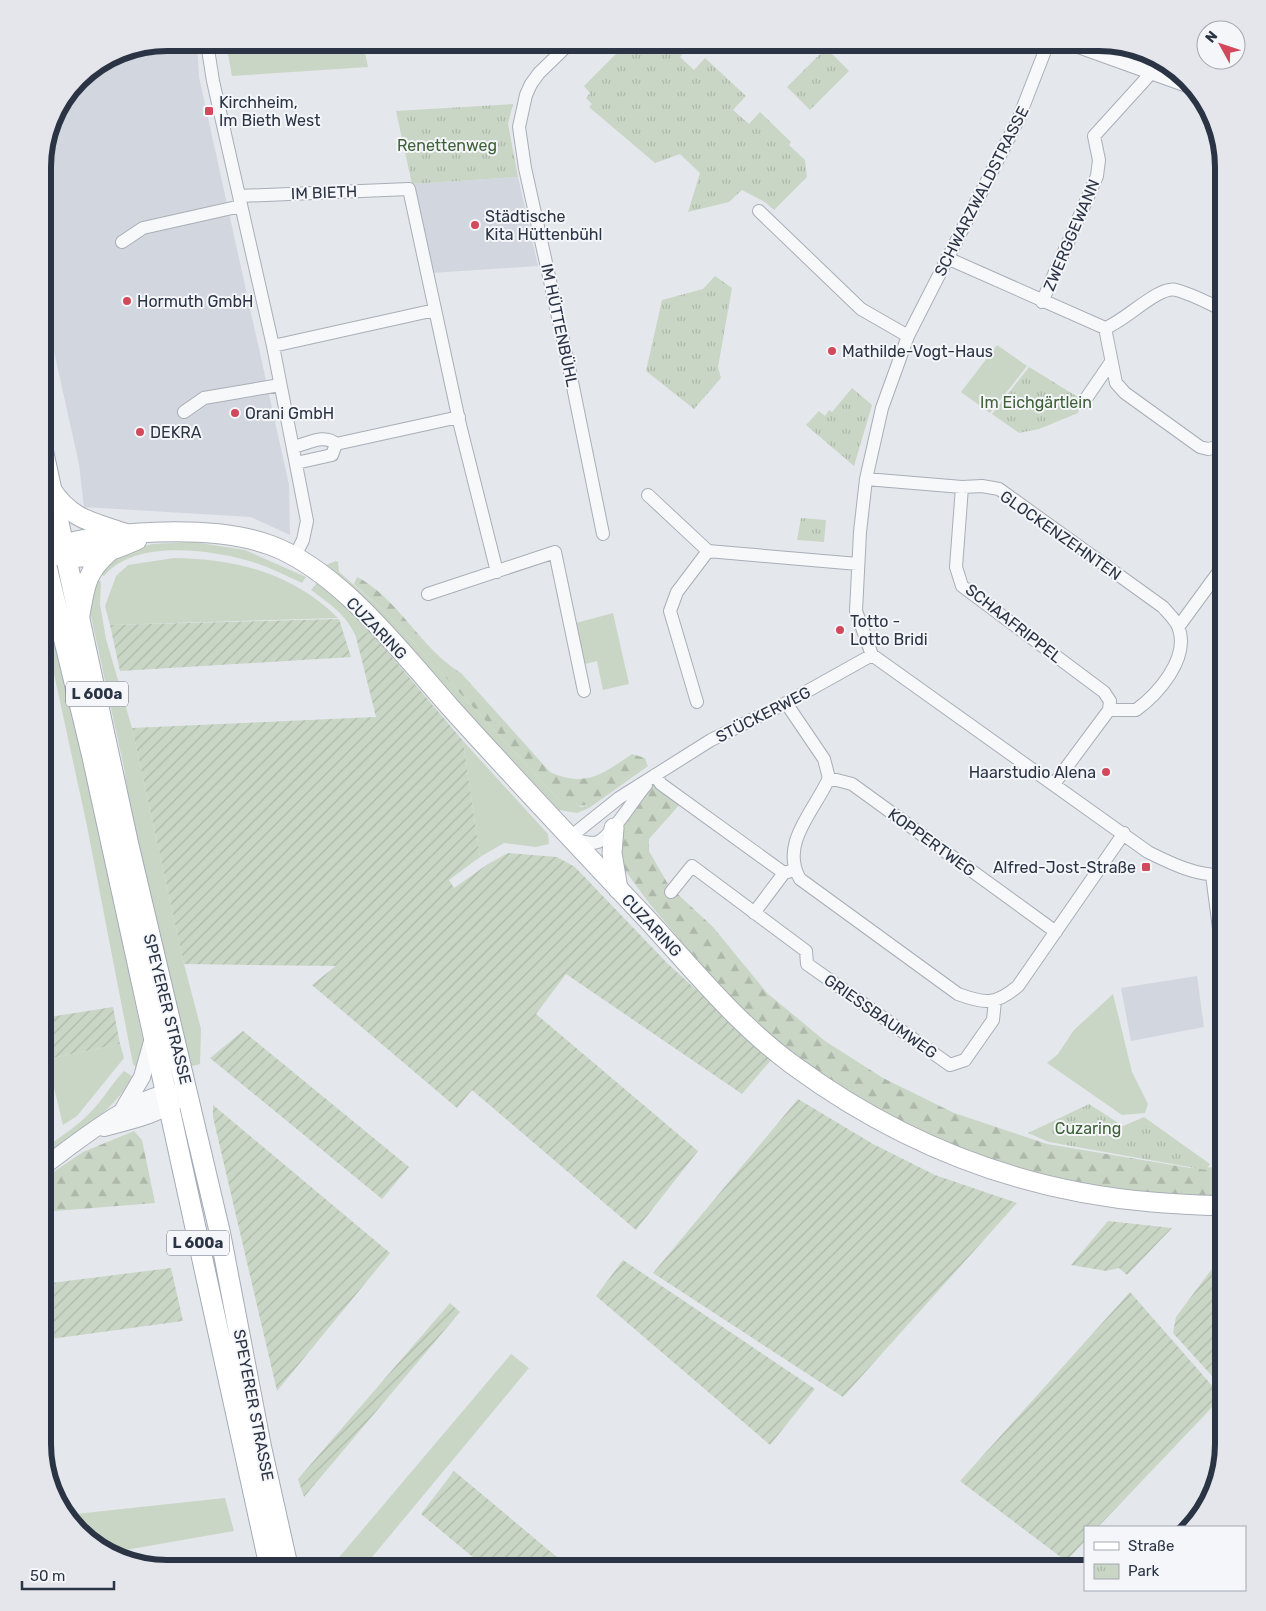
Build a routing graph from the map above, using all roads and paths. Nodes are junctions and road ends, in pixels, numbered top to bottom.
1 (208, 51) edge
2 (562, 51) edge
3 (1045, 51) edge
4 (1113, 52) edge
5 (1153, 71) junction
6 (1173, 79) edge
7 (240, 201) junction
8 (759, 211) dead end
9 (122, 242) dead end
10 (947, 258) junction
11 (1042, 302) junction
12 (1215, 306) edge
13 (435, 310) junction
14 (1105, 328) junction
15 (908, 336) junction
16 (273, 346) junction
17 (1111, 362) junction
18 (280, 385) junction
19 (1083, 403) dead end
20 (184, 412) dead end
21 (459, 417) junction
22 (336, 444) junction
23 (293, 447) junction
24 (1215, 447) edge
25 (296, 463) junction
26 (866, 479) junction
27 (962, 487) junction
28 (51, 489) joint
29 (648, 496) dead end
30 (153, 533) junction
31 (603, 534) dead end
32 (131, 535) junction
33 (51, 551) edge
34 (65, 551) junction
35 (708, 551) junction
36 (109, 552) junction
37 (295, 556) junction
38 (858, 564) junction
39 (497, 572) junction
40 (1215, 578) edge
41 (51, 583) edge
42 (428, 594) dead end
43 (79, 619) junction
44 (1179, 626) junction
45 (872, 655) junction
46 (584, 691) dead end
47 (696, 702) dead end
48 (786, 703) junction
49 (1109, 710) junction
50 (654, 775) junction
51 (829, 778) junction
52 (1054, 784) junction
53 (614, 828) junction
54 (1124, 834) junction
55 (569, 838) junction
56 (789, 872) junction
57 (1215, 874) edge
58 (618, 889) junction
59 (672, 892) dead end
60 (754, 913) junction
61 (1056, 932) junction
62 (995, 1001) junction
63 (153, 1036) junction
64 (188, 1092) junction
65 (167, 1100) junction
66 (121, 1112) junction
67 (94, 1131) junction
68 (51, 1161) edge
69 (1215, 1206) edge
70 (268, 1560) edge
71 (286, 1560) edge

1 - 7 street
2 - 31 street, IM HÜTTENBÜHL
3 - 10 street, SCHWARZWALDSTRASSE
4 - 5 street
5 - 6 street
5 - 11 street, ZWERGGEWANN
7 - 9 street, IM BIETH
7 - 13 street, IM BIETH
7 - 16 street
8 - 15 street
10 - 11 street, ZWERGGEWANN
10 - 15 street, SCHWARZWALDSTRASSE
11 - 14 street, ZWERGGEWANN
12 - 14 street
13 - 16 street
13 - 21 street
14 - 17 street
15 - 26 street, SCHWARZWALDSTRASSE
16 - 18 street
17 - 19 street
17 - 24 street
18 - 20 street
18 - 23 street
21 - 22 street
21 - 39 street
22 - 23 street
22 - 25 street
23 - 25 street
25 - 37 street
26 - 27 street, GLOCKENZEHNTEN
26 - 38 street, SCHWARZWALDSTRASSE
27 - 44 street, GLOCKENZEHNTEN
27 - 49 street, SCHAAFRIPPEL
28 - 32 main road
28 - 34 main road, SPEYERER STRASSE / L 600a
29 - 35 street
30 - 32 main road, CUZARING
30 - 36 main road, CUZARING
30 - 37 main road, CUZARING
32 - 34 main road, CUZARING
33 - 34 main road, CUZARING
34 - 36 main road, CUZARING
34 - 43 main road, SPEYERER STRASSE / L 600a
35 - 38 street
35 - 47 street
36 - 43 main road
37 - 55 main road, CUZARING
38 - 45 street, SCHWARZWALDSTRASSE
39 - 42 street
39 - 46 street
40 - 44 street
41 - 63 main road, SPEYERER STRASSE / L 600a
43 - 64 main road, SPEYERER STRASSE / L 600a
44 - 49 street
45 - 48 street, STÜCKERWEG
45 - 52 street
48 - 50 street, STÜCKERWEG
48 - 51 street
49 - 52 street
50 - 53 street, STÜCKERWEG
50 - 55 street, STÜCKERWEG
50 - 56 street
51 - 56 street
51 - 61 street, KOPPERTWEG
52 - 54 street
53 - 55 street, STÜCKERWEG
53 - 58 main road
54 - 57 street
54 - 61 street
55 - 58 main road, CUZARING
56 - 60 street
56 - 62 street
58 - 69 main road, CUZARING
59 - 60 street, GRIESSBAUMWEG
60 - 62 street, GRIESSBAUMWEG
61 - 62 street
63 - 65 main road, SPEYERER STRASSE / L 600a
63 - 66 street
64 - 65 street
64 - 71 main road, SPEYERER STRASSE / L 600a
65 - 66 street
65 - 67 street
65 - 70 main road, SPEYERER STRASSE / L 600a
66 - 67 street
67 - 68 street

